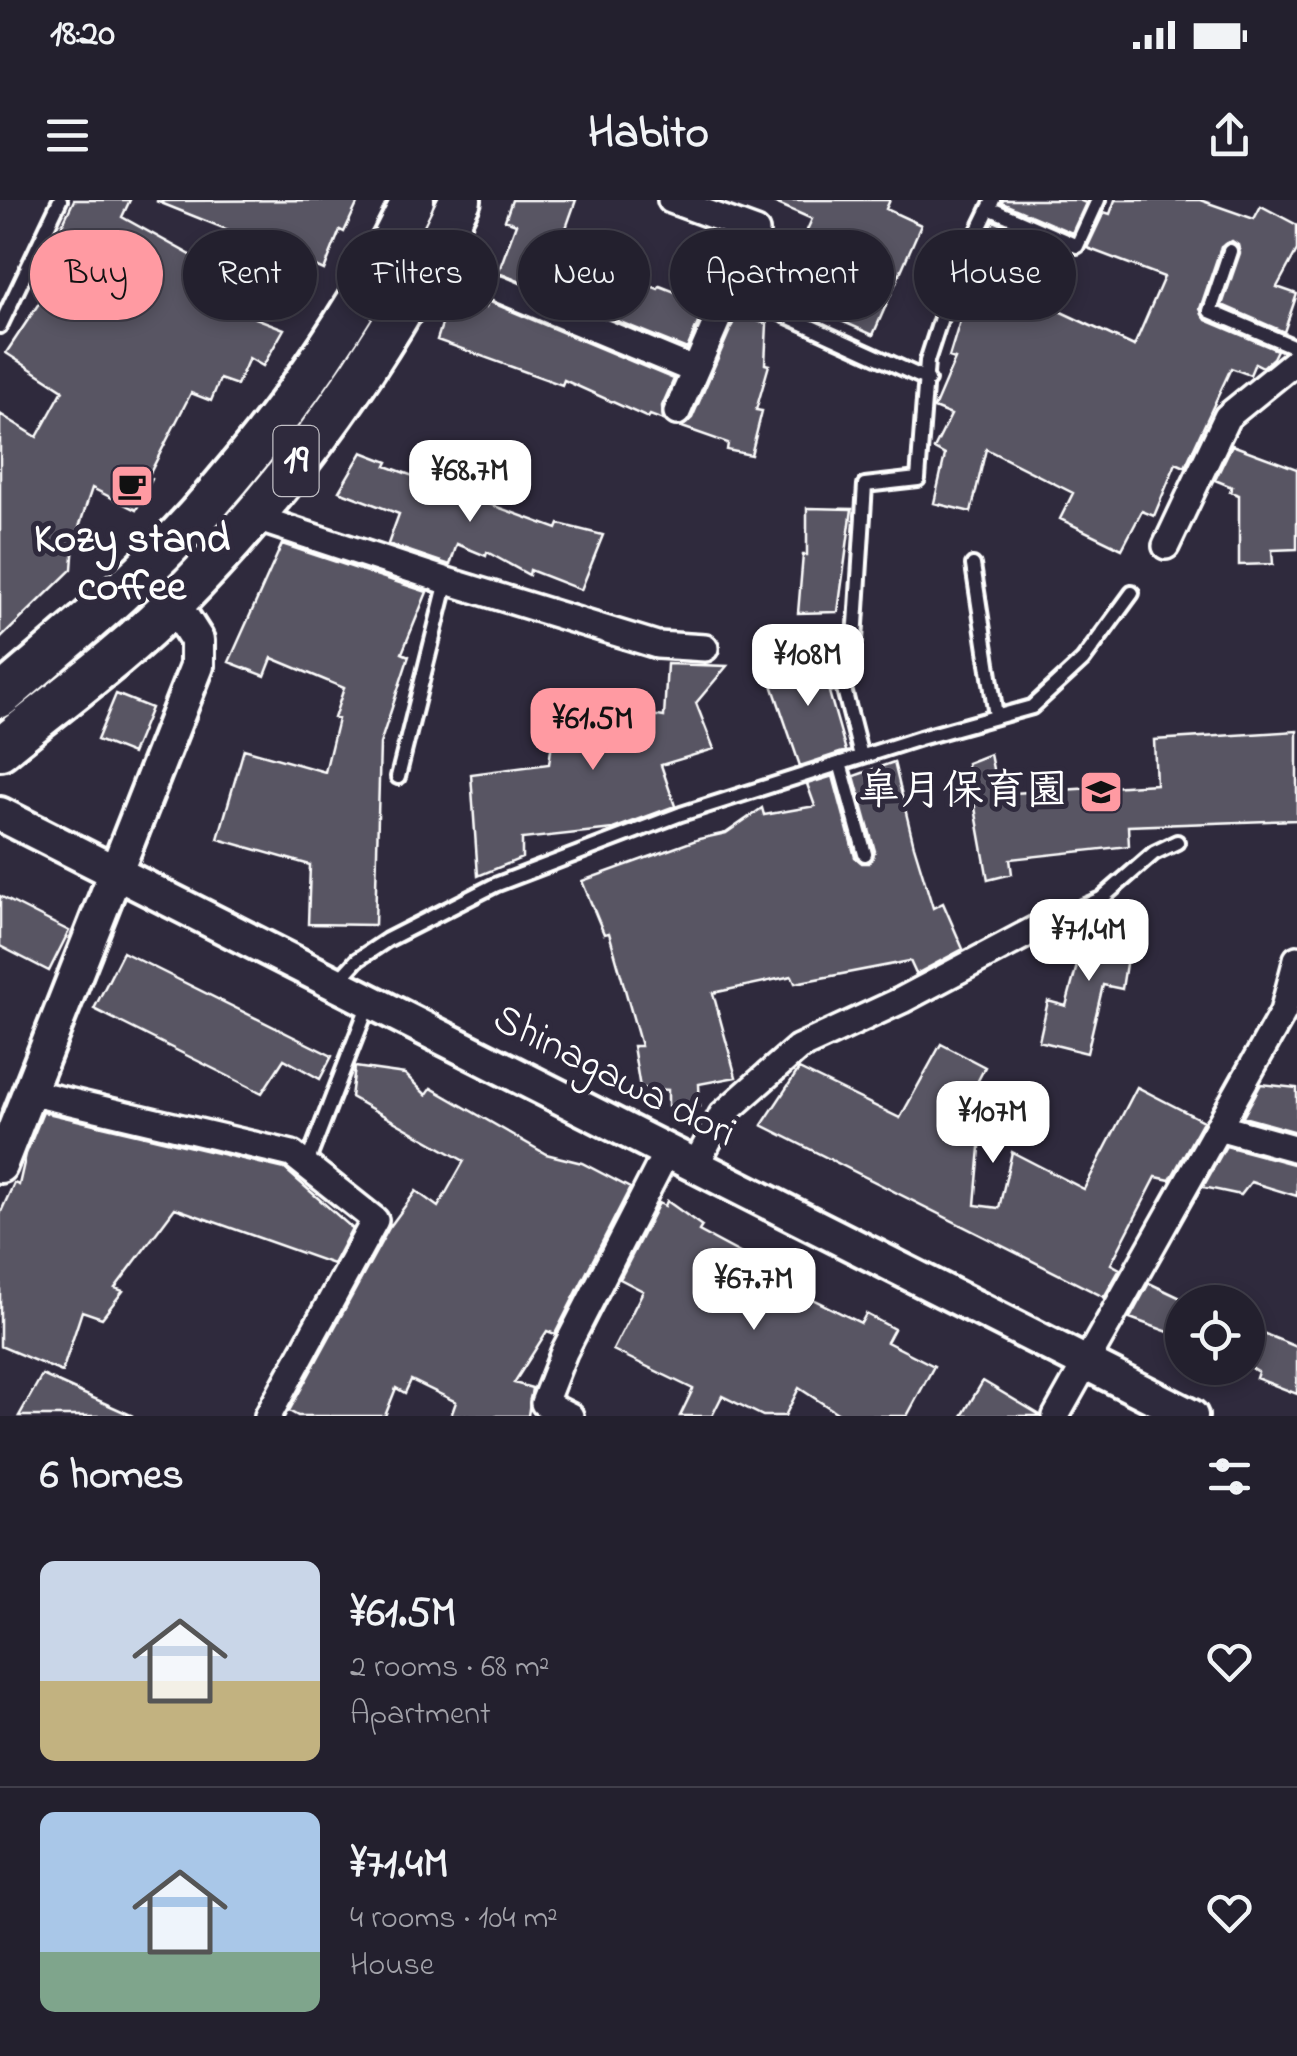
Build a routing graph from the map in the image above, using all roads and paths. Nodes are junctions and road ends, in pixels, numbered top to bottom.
1 (60, 200) edge
2 (413, 200) edge
3 (460, 200) edge
4 (670, 200) edge
5 (1098, 200) edge
6 (991, 204) edge
7 (753, 230) edge
8 (1230, 251) dead end
9 (500, 289) dead end
10 (718, 320) edge
11 (796, 320) edge
12 (0, 326) edge
13 (1297, 348) edge
14 (1297, 360) edge
15 (694, 370) junction
16 (928, 380) junction
17 (677, 412) dead end
18 (253, 518) junction
19 (1166, 546) dead end
20 (973, 565) dead end
21 (447, 582) junction
22 (1132, 593) dead end
23 (174, 604) junction
24 (705, 648) dead end
25 (0, 696) edge
26 (996, 716) junction
27 (0, 749) edge
28 (861, 756) junction
29 (840, 763) junction
30 (398, 777) dead end
31 (0, 814) edge
32 (1177, 842) dead end
33 (865, 854) dead end
34 (118, 874) junction
35 (1055, 919) joint
36 (1297, 960) edge
37 (335, 984) junction
38 (370, 1001) junction
39 (29, 1092) junction
40 (1218, 1127) junction
41 (1297, 1149) edge
42 (681, 1158) junction
43 (0, 1166) edge
44 (306, 1166) junction
45 (1086, 1363) junction
46 (542, 1410) edge
47 (268, 1416) edge
48 (570, 1416) edge
49 (1056, 1416) edge
50 (1191, 1416) edge

1 - 12 lane
2 - 25 main road, 19
3 - 18 main road, 19
4 - 7 street
5 - 6 lane
6 - 16 lane
8 - 13 lane
9 - 15 street
10 - 15 street
11 - 16 lane
14 - 19 street
15 - 17 street
16 - 28 lane
18 - 21 street
18 - 23 main road, 19
20 - 26 lane
21 - 24 street
21 - 30 lane
22 - 26 lane
23 - 27 main road, 19
23 - 34 street
26 - 28 lane
28 - 29 lane
29 - 33 lane
29 - 37 lane
31 - 34 street, Shinagawa dori
32 - 35 lane
34 - 37 street, Shinagawa dori
34 - 39 street
35 - 42 street
36 - 40 street
37 - 38 street, Shinagawa dori
38 - 42 street, Shinagawa dori
38 - 44 lane
39 - 43 street
39 - 44 street
40 - 41 street
40 - 45 street
42 - 45 street, Shinagawa dori
42 - 46 street
44 - 47 street
45 - 49 street
45 - 50 street, Shinagawa dori
46 - 48 street

